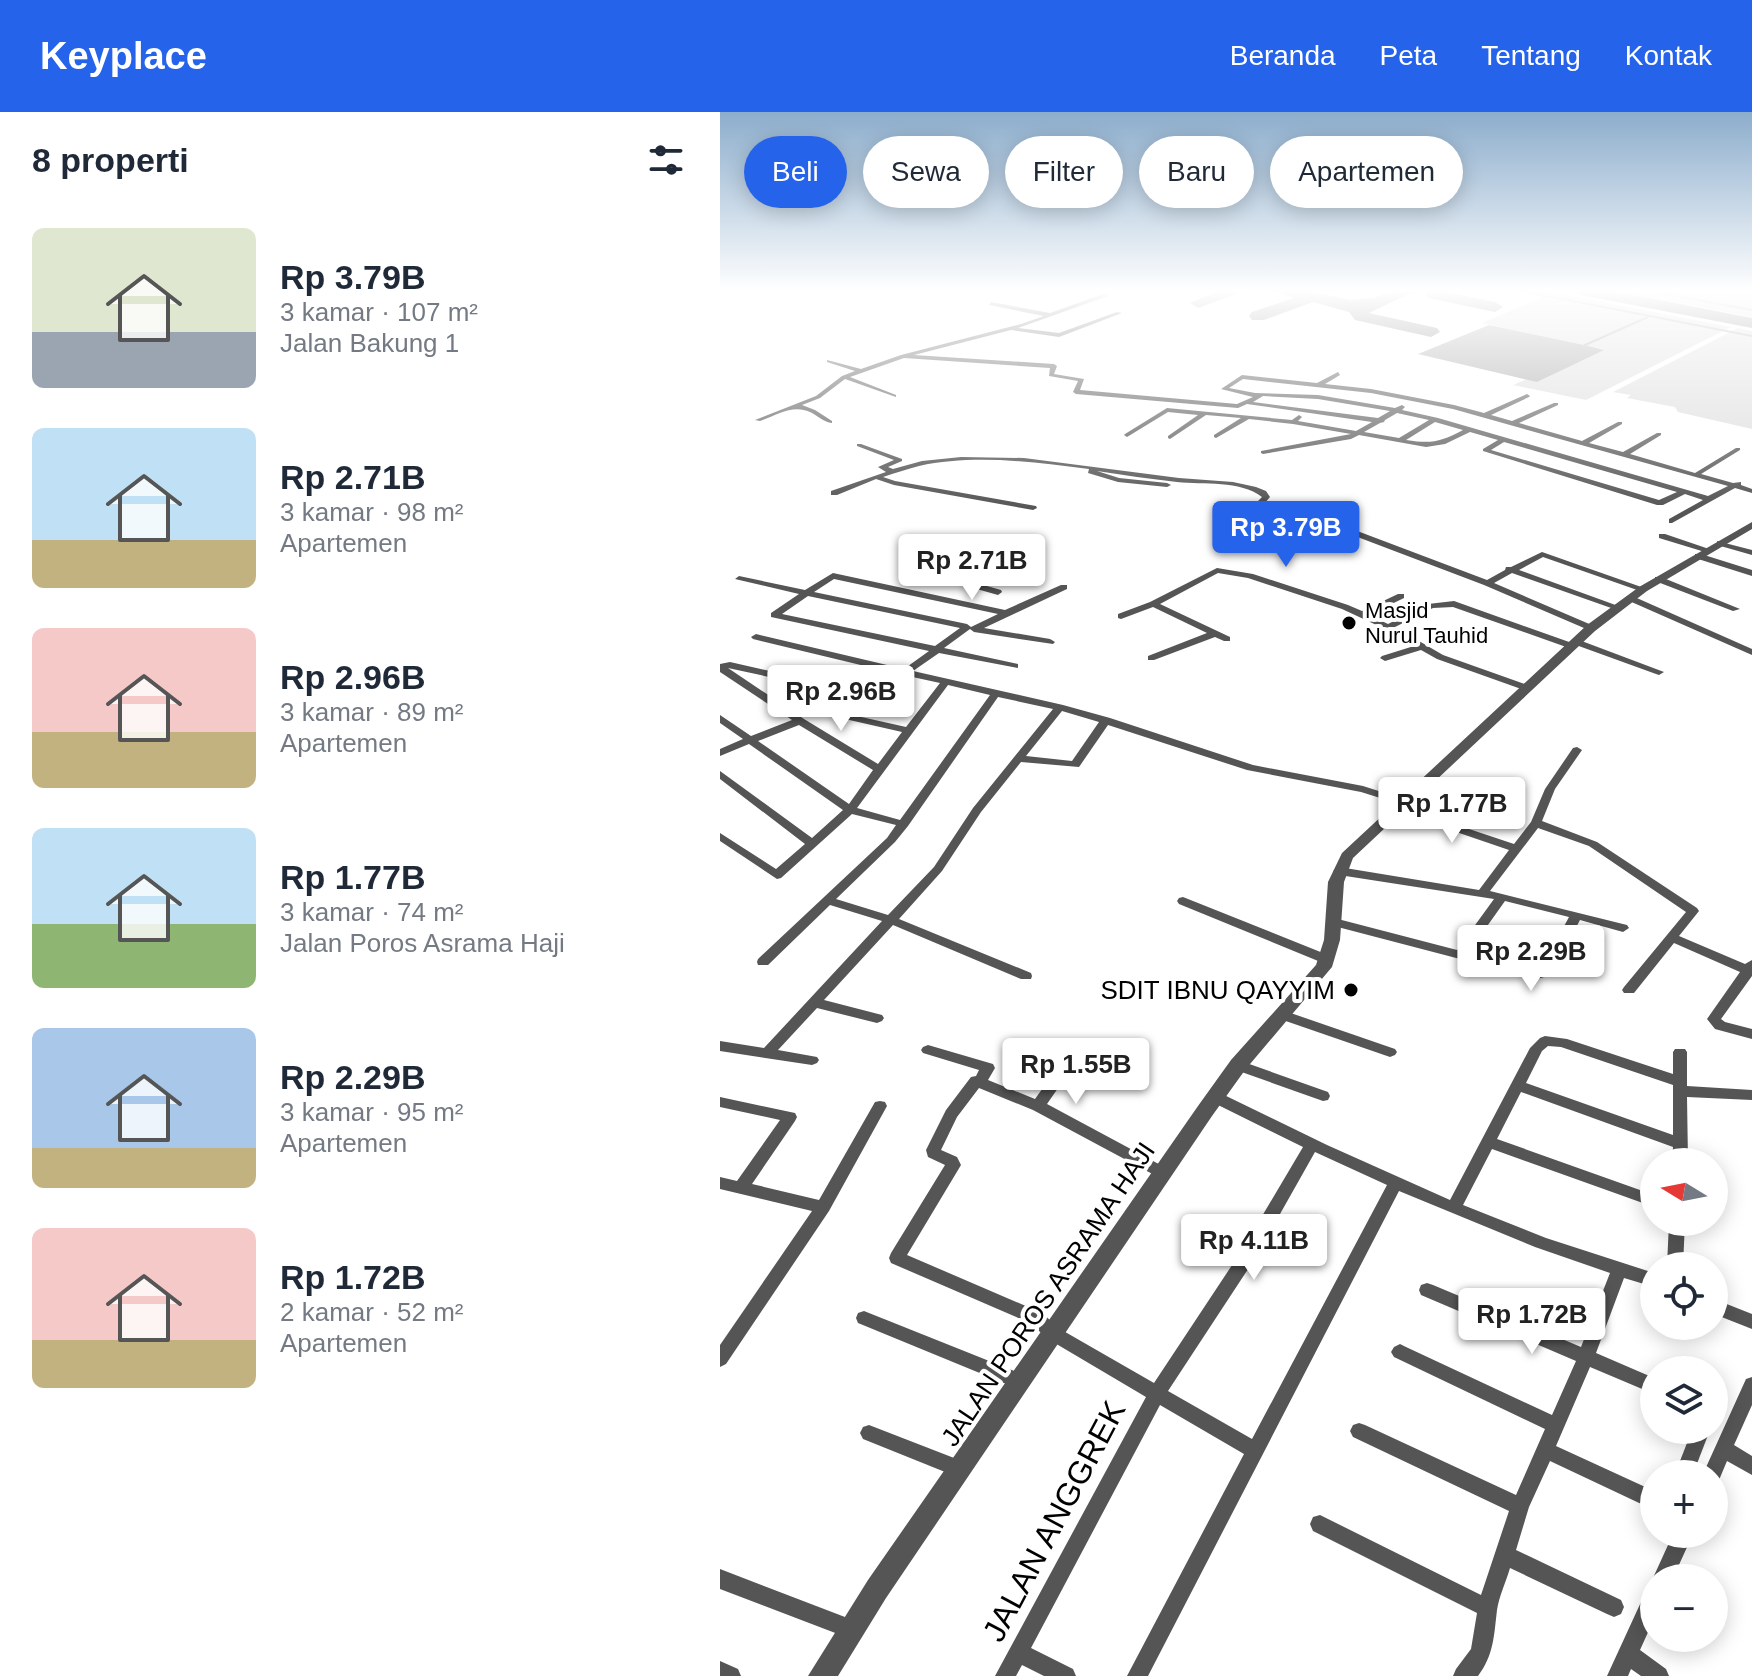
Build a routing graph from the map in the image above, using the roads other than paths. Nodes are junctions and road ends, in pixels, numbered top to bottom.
1 (835, 363) edge
2 (886, 363) edge
3 (1008, 363) edge
4 (864, 372) junction
5 (1338, 374) dead end
6 (844, 377) junction
7 (1319, 385) junction
8 (1371, 391) junction
9 (1258, 394) junction
10 (894, 396) dead end
11 (1527, 396) dead end
12 (1318, 397) junction
13 (1414, 398) junction
14 (1355, 402) junction
15 (1249, 403) junction
16 (1556, 404) dead end
17 (797, 406) junction
18 (1307, 410) junction
19 (1398, 410) junction
20 (1205, 413) junction
21 (1486, 415) junction
22 (1248, 417) junction
23 (1436, 419) junction
24 (758, 420) dead end
25 (1382, 421) junction
26 (830, 422) dead end
27 (1293, 422) junction
28 (1514, 423) junction
29 (1620, 423) dead end
30 (1471, 429) junction
31 (1547, 432) junction
32 (1360, 433) junction
33 (1659, 434) dead end
34 (1127, 435) dead end
35 (1216, 436) dead end
36 (1170, 437) dead end
37 (1505, 439) junction
38 (1294, 440) dead end
39 (1399, 441) junction
40 (1585, 442) junction
41 (1525, 444) junction
42 (859, 445) dead end
43 (1301, 446) junction
44 (1534, 446) junction
45 (1738, 449) dead end
46 (1263, 452) dead end
47 (1625, 454) junction
48 (1508, 457) junction
49 (1640, 458) junction
50 (1012, 466) dead end
51 (1118, 469) junction
52 (1615, 471) junction
53 (893, 472) junction
54 (1698, 473) junction
55 (876, 477) junction
56 (1105, 480) junction
57 (1205, 482) junction
58 (1738, 484) junction
59 (1752, 491) edge
60 (1684, 492) junction
61 (834, 493) dead end
62 (1709, 499) junction
63 (1033, 508) dead end
64 (1672, 521) dead end
65 (1752, 525) edge
66 (1662, 536) dead end
67 (1709, 550) junction
68 (1752, 553) edge
69 (1509, 569) junction
70 (1752, 573) edge
71 (739, 579) dead end
72 (955, 580) dead end
73 (1487, 583) junction
74 (1064, 587) dead end
75 (804, 593) junction
76 (1637, 593) junction
77 (1401, 596) dead end
78 (1153, 604) junction
79 (975, 605) junction
80 (1736, 609) dead end
81 (1006, 613) junction
82 (1361, 615) junction
83 (1121, 616) dead end
84 (1388, 627) junction
85 (971, 628) junction
86 (1591, 628) junction
87 (1216, 633) junction
88 (756, 637) dead end
89 (1227, 639) dead end
90 (1050, 642) dead end
91 (1574, 644) junction
92 (1420, 647) junction
93 (935, 649) junction
94 (1752, 652) edge
95 (1151, 658) dead end
96 (1385, 658) dead end
97 (1015, 666) dead end
98 (720, 667) edge
99 (904, 672) junction
100 (1659, 672) dead end
101 (946, 682) junction
102 (1527, 688) junction
103 (996, 693) junction
104 (873, 697) junction
105 (1060, 707) junction
106 (720, 718) edge
107 (1106, 720) junction
108 (800, 721) junction
109 (908, 730) junction
110 (750, 740) junction
111 (1577, 750) dead end
112 (720, 753) edge
113 (1017, 758) junction
114 (879, 769) junction
115 (720, 774) edge
116 (1402, 806) junction
117 (850, 810) junction
118 (1536, 823) junction
119 (904, 824) junction
120 (720, 836) edge
121 (812, 844) junction
122 (1515, 848) junction
123 (1339, 871) junction
124 (1481, 895) junction
125 (1502, 897) junction
126 (829, 901) junction
127 (1183, 901) dead end
128 (1576, 915) junction
129 (891, 920) junction
130 (1334, 922) junction
131 (1623, 928) dead end
132 (1673, 938) junction
133 (1460, 955) junction
134 (1328, 960) junction
135 (763, 962) dead end
136 (1750, 969) edge
137 (1026, 976) dead end
138 (1629, 990) dead end
139 (813, 1002) junction
140 (1282, 1015) junction
141 (877, 1018) dead end
142 (1752, 1034) edge
143 (720, 1046) edge
144 (1078, 1049) dead end
145 (928, 1050) dead end
146 (769, 1051) junction
147 (1390, 1052) dead end
148 (1680, 1052) dead end
149 (812, 1060) dead end
150 (1238, 1065) junction
151 (978, 1081) junction
152 (1517, 1085) junction
153 (1681, 1087) junction
154 (1752, 1095) edge
155 (1323, 1096) dead end
156 (1215, 1097) junction
157 (722, 1106) edge
158 (880, 1106) dead end
159 (1038, 1106) junction
160 (1488, 1142) junction
161 (1681, 1144) junction
162 (1312, 1145) junction
163 (1681, 1148) edge
164 (1163, 1173) junction
165 (1396, 1182) junction
166 (720, 1183) edge
167 (741, 1188) junction
168 (1640, 1196) edge
169 (823, 1207) junction
170 (1454, 1208) junction
171 (1619, 1270) junction
172 (1640, 1276) edge
173 (1427, 1290) dead end
174 (1728, 1312) edge
175 (864, 1318) dead end
176 (1752, 1322) edge
177 (1054, 1334) junction
178 (1400, 1352) dead end
179 (1586, 1357) junction
180 (720, 1359) edge
181 (1640, 1380) edge
182 (1021, 1382) junction
183 (1752, 1385) edge
184 (1156, 1395) junction
185 (1557, 1426) junction
186 (1359, 1431) dead end
187 (869, 1433) dead end
188 (1724, 1449) junction
189 (1253, 1450) junction
190 (1546, 1450) junction
191 (1719, 1460) edge
192 (1752, 1466) edge
193 (960, 1469) junction
194 (1640, 1494) edge
195 (1520, 1507) junction
196 (1320, 1524) dead end
197 (1504, 1555) junction
198 (720, 1579) edge
199 (1614, 1607) dead end
200 (1487, 1608) junction
201 (1640, 1626) edge
202 (851, 1629) junction
203 (1018, 1652) junction
204 (1627, 1653) junction
205 (720, 1671) edge
206 (731, 1676) edge
207 (822, 1676) edge
208 (1005, 1676) edge
209 (1066, 1676) edge
210 (1137, 1676) edge
211 (1463, 1676) edge
212 (1617, 1676) edge
213 (1659, 1676) edge

1 - 4 street
2 - 4 street
3 - 15 street
4 - 6 street
5 - 7 street
6 - 10 street
6 - 17 street
7 - 8 street
7 - 9 street
8 - 13 street
8 - 14 street
9 - 12 street
9 - 15 street
11 - 21 street
12 - 14 street
12 - 18 street
13 - 19 street
13 - 21 street
14 - 19 street
15 - 18 street
16 - 28 street
17 - 24 street
17 - 26 street
18 - 25 street
18 - 27 street
19 - 23 street
19 - 25 street
20 - 22 street
20 - 34 street
20 - 36 street
21 - 28 street
22 - 27 street
22 - 35 street
23 - 30 street
23 - 39 street
25 - 32 street
27 - 32 street
28 - 31 street
29 - 40 street
30 - 37 street
30 - 39 street
31 - 40 street
31 - 41 street
32 - 39 street
32 - 43 street
33 - 47 street
37 - 41 street
37 - 48 street
38 - 43 street
40 - 47 street
41 - 44 street
42 - 53 street
43 - 46 street
44 - 48 street
44 - 52 street
45 - 54 street
47 - 49 street
48 - 60 street
49 - 52 street
49 - 54 street
50 - 56 street
51 - 53 street
51 - 56 street
51 - 57 street
52 - 60 street
53 - 55 street
54 - 58 street
55 - 61 street
55 - 63 street
56 - 57 street
57 - 73 street
58 - 59 street
58 - 62 street
60 - 62 street
62 - 64 street
65 - 67 street
66 - 67 street
67 - 68 street
67 - 70 street
67 - 76 street
69 - 73 street
69 - 76 street
69 - 76 street
71 - 75 street
72 - 79 street
73 - 86 street
74 - 81 street
75 - 79 street
75 - 85 street
75 - 93 street
76 - 80 street
76 - 86 street
76 - 94 street
77 - 82 street
78 - 82 street
78 - 83 street
78 - 87 street
79 - 81 street
81 - 85 street
82 - 84 street
84 - 91 street
84 - 92 street
85 - 90 street
85 - 93 street
86 - 91 street
87 - 89 street
87 - 95 street
88 - 99 street
91 - 100 street
91 - 102 street
92 - 96 street
92 - 102 street
93 - 97 street
93 - 99 street
98 - 104 street
98 - 108 street
99 - 101 street
99 - 104 street
101 - 103 street
101 - 109 street
102 - 116 street
103 - 105 street
103 - 119 street
104 - 109 street
105 - 107 street
105 - 113 street
106 - 110 street
107 - 113 street
107 - 116 street
108 - 110 street
108 - 114 street
109 - 114 street
110 - 112 street
110 - 117 street
111 - 118 street
113 - 129 street
114 - 117 street
115 - 121 street
116 - 122 street
116 - 123 street
117 - 119 street
117 - 121 street
118 - 122 street
118 - 132 street
119 - 126 street
120 - 121 street
122 - 124 street
123 - 124 street
123 - 130 street
124 - 125 street
125 - 128 street
125 - 133 street
126 - 129 street
126 - 135 street
127 - 134 street
128 - 131 street
128 - 133 street
129 - 137 street
129 - 139 street
130 - 133 street
130 - 134 street
132 - 136 street
132 - 138 street
134 - 140 street, JALAN POROS ASRAMA HAJI
136 - 142 street
139 - 141 street
139 - 146 street
140 - 147 street
140 - 150 street, JALAN POROS ASRAMA HAJI
143 - 146 street
144 - 159 street
145 - 151 street
146 - 149 street
148 - 153 street
150 - 155 street
150 - 156 street, JALAN POROS ASRAMA HAJI
151 - 159 street
151 - 177 street
152 - 153 street
152 - 160 street
152 - 161 street
153 - 154 street
153 - 161 street
156 - 162 street
156 - 164 street, JALAN POROS ASRAMA HAJI
157 - 167 street
158 - 169 street
159 - 164 street
160 - 168 street
160 - 170 street
161 - 163 street
162 - 165 street
162 - 184 street, JALAN ANGGREK
164 - 177 street, JALAN POROS ASRAMA HAJI
165 - 170 street
165 - 189 street
166 - 167 street
167 - 169 street
169 - 180 street
170 - 171 street
171 - 172 street
171 - 179 street
173 - 179 street
174 - 176 street
175 - 182 street
177 - 182 street, JALAN POROS ASRAMA HAJI
177 - 184 street
178 - 185 street
179 - 181 street
179 - 185 street
182 - 193 street, JALAN POROS ASRAMA HAJI
183 - 188 street
184 - 189 street
184 - 203 street, JALAN ANGGREK
185 - 190 street
186 - 195 street
187 - 193 street
188 - 191 street
188 - 192 street
189 - 210 street
190 - 194 street
190 - 195 street
193 - 202 street, JALAN POROS ASRAMA HAJI
195 - 197 street
196 - 200 street
197 - 199 street
197 - 200 street
198 - 202 street
200 - 211 street
201 - 204 street
202 - 207 street, JALAN POROS ASRAMA HAJI
203 - 208 street, JALAN ANGGREK
203 - 209 street
204 - 212 street
204 - 213 street
205 - 206 street

